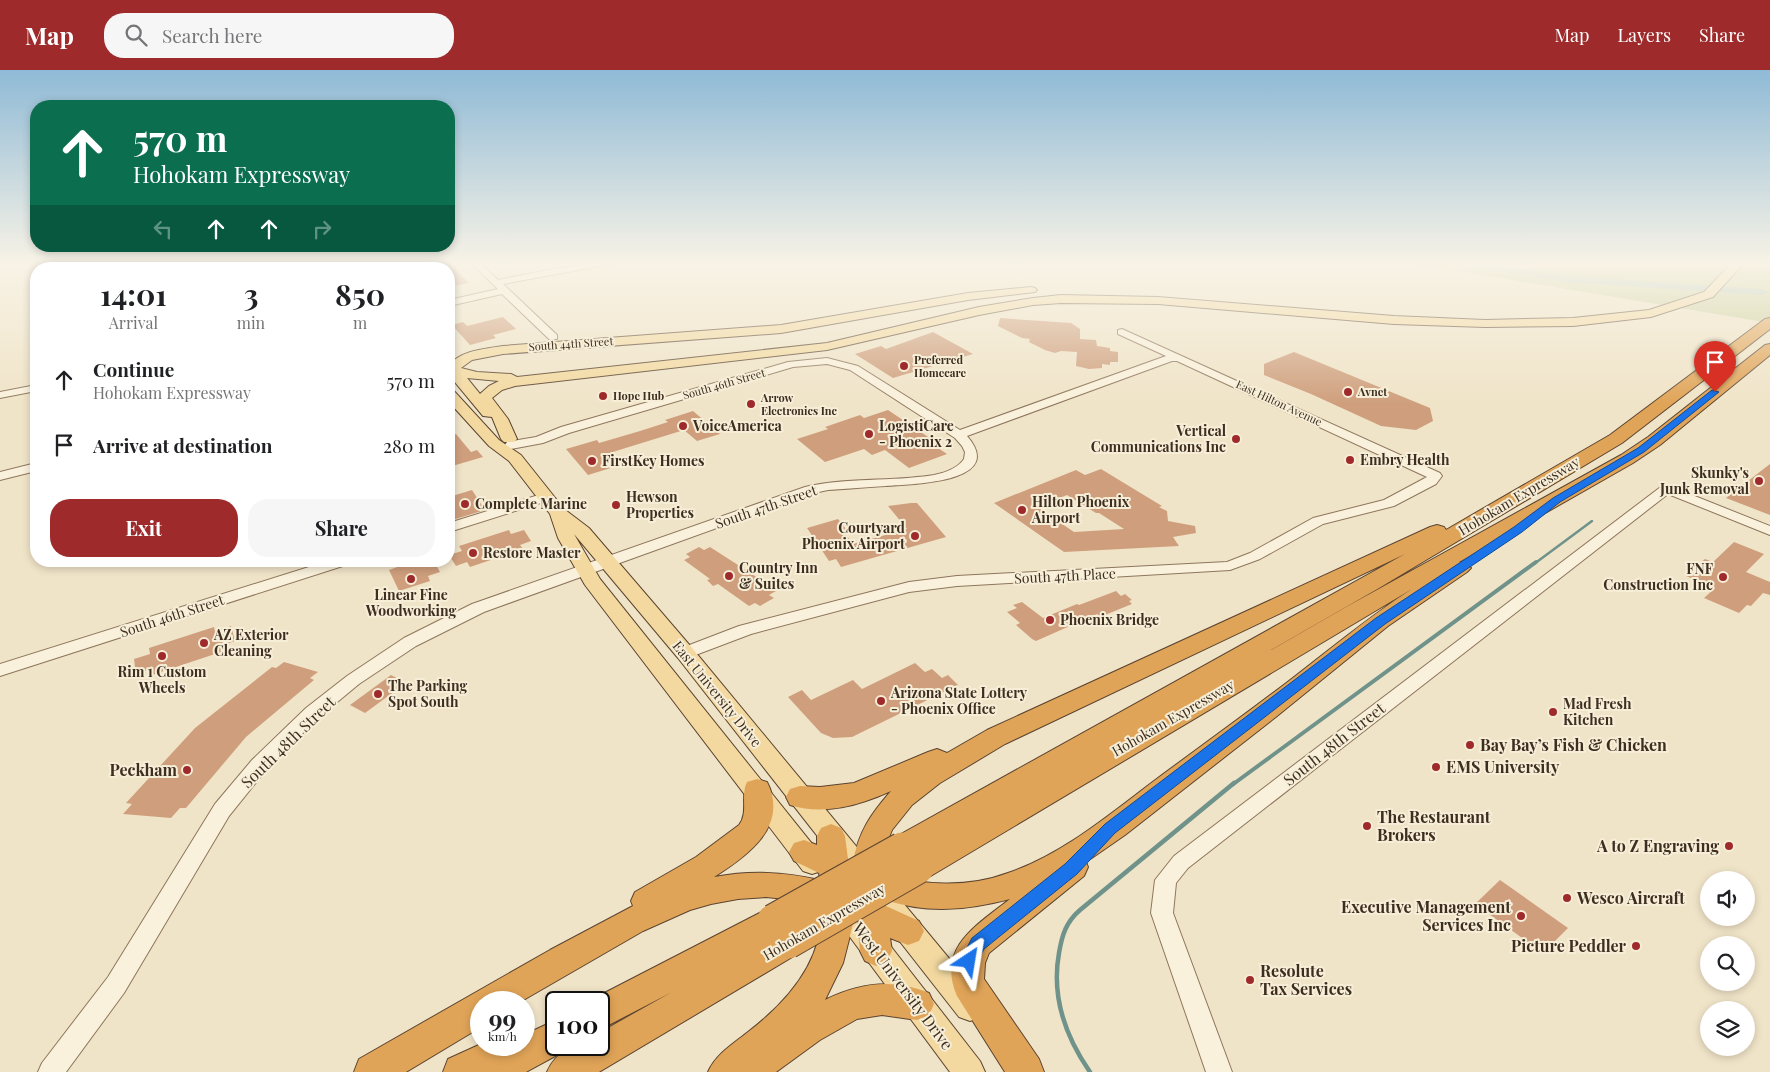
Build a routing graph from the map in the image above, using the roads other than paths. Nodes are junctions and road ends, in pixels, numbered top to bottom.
1 (523, 310) edge
2 (896, 310) edge
3 (981, 310) edge
4 (1283, 310) edge
5 (1359, 310) edge
6 (1645, 310) edge
7 (1657, 310) edge
8 (1630, 314) junction
9 (1765, 325) edge
10 (1122, 332) dead end
11 (553, 337) dead end
12 (1770, 348) edge
13 (503, 350) junction
14 (455, 351) edge
15 (1179, 358) junction
16 (455, 365) edge
17 (455, 369) edge
18 (573, 374) junction
19 (455, 375) edge
20 (30, 389) edge
21 (0, 395) edge
22 (455, 399) edge
23 (959, 435) junction
24 (509, 448) junction
25 (30, 468) edge
26 (0, 476) edge
27 (1435, 476) joint
28 (1520, 494) junction
29 (545, 497) junction
30 (1556, 500) junction
31 (558, 513) junction
32 (455, 526) edge
33 (1770, 531) edge
34 (607, 563) junction
35 (325, 567) edge
36 (585, 571) junction
37 (614, 610) junction
38 (685, 653) junction
39 (0, 670) edge
40 (996, 737) junction
41 (757, 790) junction
42 (800, 797) junction
43 (1110, 829) junction
44 (831, 836) junction
45 (804, 852) junction
46 (910, 858) junction
47 (834, 867) junction
48 (868, 883) junction
49 (838, 899) junction
50 (872, 914) junction
51 (908, 931) junction
52 (781, 932) junction
53 (876, 951) junction
54 (572, 954) junction
55 (509, 991) edge
56 (610, 1000) edge
57 (916, 1004) junction
58 (610, 1009) edge
59 (470, 1014) edge
60 (545, 1043) edge
61 (494, 1056) edge
62 (51, 1072) edge
63 (372, 1072) edge
64 (461, 1072) edge
65 (490, 1072) edge
66 (565, 1072) edge
67 (726, 1072) edge
68 (745, 1072) edge
69 (969, 1072) edge
70 (1024, 1072) edge
71 (1219, 1072) edge

1 - 11 street
2 - 13 main road, South 44th Street
3 - 18 main road, South 44th Street
4 - 8 main road, South 44th Street
5 - 8 main road, South 44th Street
6 - 8 main road, South 44th Street
7 - 8 main road, South 44th Street
9 - 28 highway, Hohokam Expressway
10 - 15 street, East Hilton Avenue
12 - 30 highway, Hohokam Expressway
13 - 14 main road
13 - 16 main road
15 - 23 street
15 - 27 street, East Hilton Avenue
17 - 18 main road
18 - 24 main road, South 44th Street
19 - 24 main road, East University Drive
20 - 21 street
22 - 24 main road, East University Drive
23 - 24 street, South 46th Street
23 - 34 street, South 47th Street
24 - 29 main road, East University Drive
25 - 26 street
27 - 38 street, South 47th Place
28 - 40 highway
28 - 46 highway, Hohokam Expressway
29 - 31 main road, East University Drive
29 - 32 street
30 - 43 highway
30 - 46 highway, Hohokam Expressway
31 - 34 main road, East University Drive
31 - 36 main road, East University Drive
33 - 71 street, South 48th Street
34 - 36 street, South 47th Street
34 - 38 main road, East University Drive
35 - 39 street, South 46th Street
36 - 37 main road, East University Drive
36 - 62 street, South 48th Street
37 - 38 main road
37 - 41 main road, East University Drive
38 - 42 main road, East University Drive
40 - 42 highway
40 - 48 highway
41 - 45 main road, East University Drive
41 - 54 highway
42 - 44 main road, East University Drive
43 - 48 highway
43 - 70 highway
44 - 47 highway
44 - 48 main road, East University Drive
45 - 47 highway
45 - 49 main road, East University Drive
46 - 52 highway, Hohokam Expressway, bridge
47 - 48 highway
47 - 49 highway
48 - 50 highway
48 - 51 main road
49 - 50 highway
49 - 53 main road, West University Drive
49 - 54 highway
49 - 67 highway
50 - 51 highway
50 - 53 highway
51 - 70 main road
52 - 56 highway
52 - 58 highway, Hohokam Expressway
52 - 66 highway, Hohokam Expressway
53 - 57 main road, West University Drive
54 - 55 highway
57 - 68 highway
57 - 69 main road, West University Drive
59 - 63 highway
60 - 65 highway
61 - 64 highway

